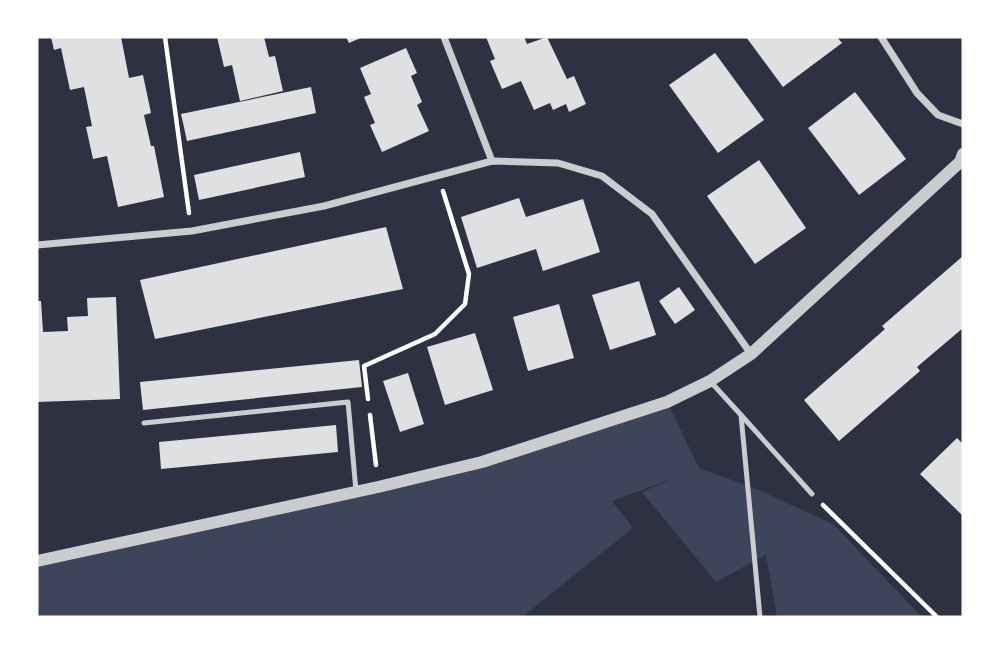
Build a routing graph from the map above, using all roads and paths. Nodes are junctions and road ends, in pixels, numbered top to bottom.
1 (165, 37) edge
2 (444, 37) edge
3 (881, 37) edge
4 (963, 124) edge
5 (963, 154) edge
6 (492, 161) junction
7 (439, 177) junction
8 (192, 231) junction
9 (37, 244) edge
10 (751, 354) junction
11 (710, 381) junction
12 (741, 415) junction
13 (144, 424) dead end
14 (379, 487) junction
15 (356, 491) junction
16 (812, 494) joint
17 (37, 561) edge
18 (760, 617) edge
19 (937, 617) edge

1 - 8 path
2 - 6 street
3 - 4 street
5 - 10 street
6 - 7 street
6 - 10 street
7 - 8 street
7 - 14 path
8 - 9 street
10 - 11 street
11 - 12 lane
11 - 14 street
12 - 16 lane
12 - 18 lane
13 - 15 lane
14 - 15 street
15 - 17 street
16 - 19 path

